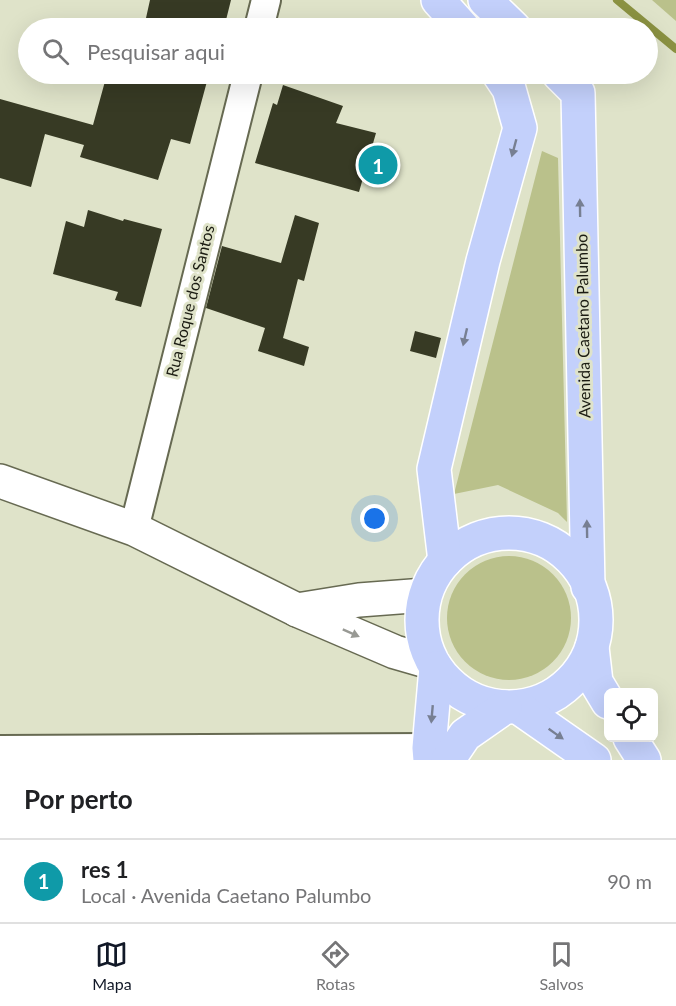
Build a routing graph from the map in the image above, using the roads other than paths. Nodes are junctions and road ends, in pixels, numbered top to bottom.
1 (266, 0) edge
2 (438, 0) edge
3 (485, 0) edge
4 (262, 18) edge
5 (454, 18) edge
6 (504, 18) edge
7 (245, 84) edge
8 (506, 84) edge
9 (569, 84) edge
10 (0, 481) edge
11 (134, 529) junction
12 (445, 561) junction
13 (588, 587) junction
14 (425, 595) junction
15 (297, 610) junction
16 (592, 647) junction
17 (435, 665) junction
18 (604, 694) edge
19 (511, 707) junction
20 (633, 742) edge
21 (0, 750) edge
22 (440, 756) edge
23 (594, 760) edge
24 (644, 760) edge

1 - 4 street
2 - 5 main road
3 - 6 main road
7 - 11 street, Rua Roque dos Santos
8 -> 12 main road
13 -> 9 main road, Avenida Caetano Palumbo
10 - 11 main road
11 - 15 main road
12 - 13 main road
12 - 14 main road
13 - 16 main road
14 - 15 main road
14 - 17 main road
15 -> 17 main road
16 - 18 main road
16 - 19 main road
17 - 19 main road
17 -> 22 main road
19 - 22 main road
19 -> 23 main road
20 - 24 main road
21 - 22 street

